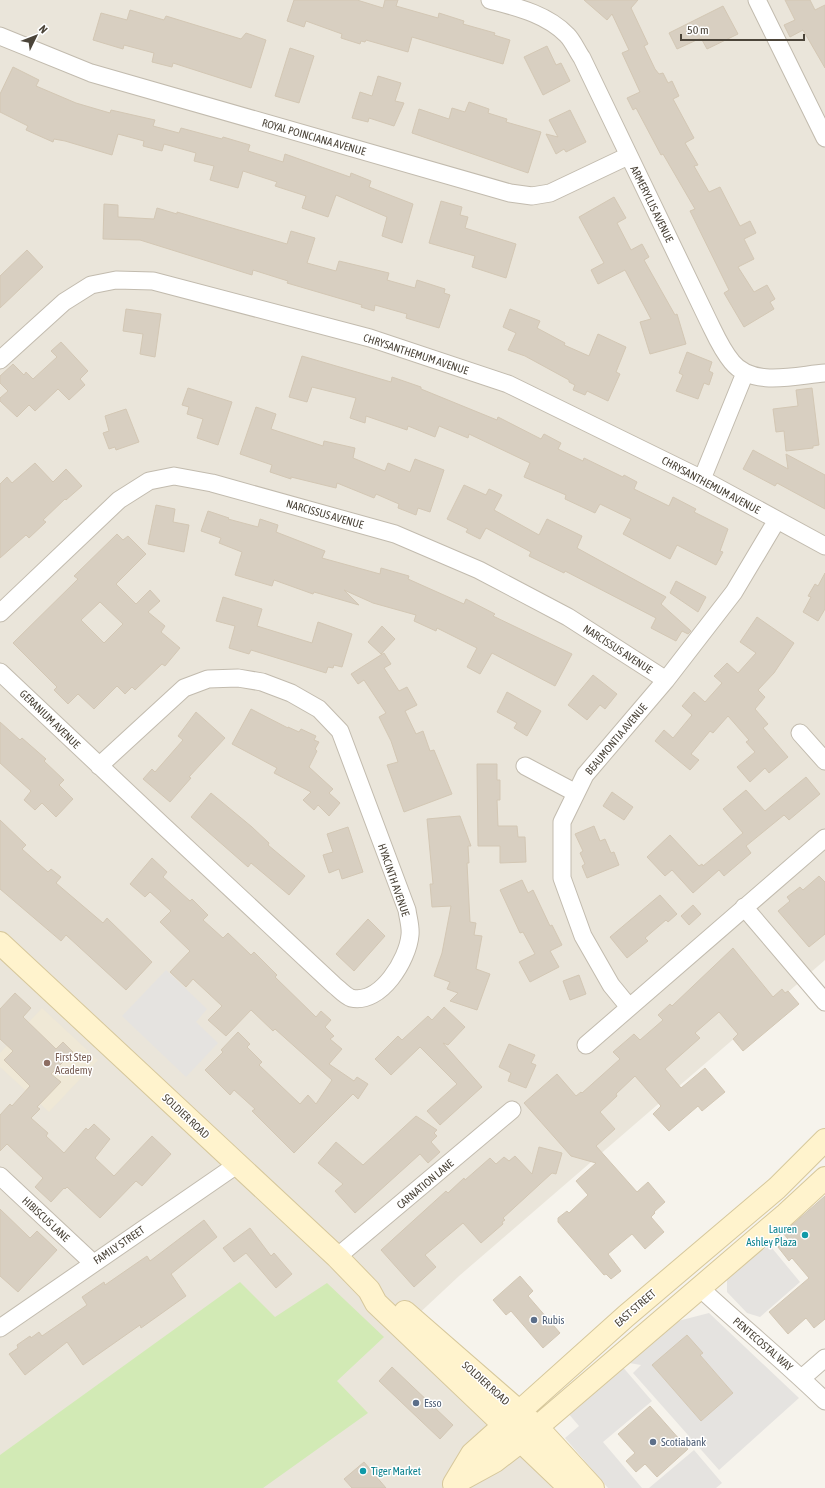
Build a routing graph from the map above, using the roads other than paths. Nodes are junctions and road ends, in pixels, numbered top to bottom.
1 (490, 0) edge
2 (757, 0) edge
3 (0, 36) edge
4 (825, 138) edge
5 (628, 156) junction
6 (0, 360) edge
7 (745, 373) junction
8 (825, 373) edge
9 (702, 479) junction
10 (777, 520) junction
11 (825, 546) edge
12 (0, 613) edge
13 (0, 672) edge
14 (666, 680) junction
15 (800, 733) dead end
16 (825, 761) edge
17 (99, 766) junction
18 (525, 766) dead end
19 (576, 793) junction
20 (825, 838) edge
21 (744, 907) junction
22 (0, 943) edge
23 (825, 1002) edge
24 (629, 1007) junction
25 (586, 1045) dead end
26 (512, 1110) dead end
27 (825, 1140) edge
28 (238, 1164) junction
29 (0, 1176) edge
30 (825, 1178) edge
31 (337, 1258) junction
32 (93, 1263) junction
33 (681, 1269) junction
34 (700, 1288) junction
35 (0, 1328) edge
36 (825, 1358) edge
37 (802, 1378) junction
38 (825, 1401) edge
39 (511, 1418) junction
40 (529, 1434) junction
41 (452, 1486) edge
42 (570, 1488) edge
43 (592, 1488) edge

1 - 5 street, ARMERYLLIS AVENUE
2 - 4 street
3 - 5 street, ROYAL POINCIANA AVENUE
5 - 7 street, ARMERYLLIS AVENUE
6 - 9 street, CHRYSANTHEMUM AVENUE
7 - 8 street, ARMERYLLIS AVENUE
7 - 9 street
9 - 10 street, CHRYSANTHEMUM AVENUE
10 - 11 street, CHRYSANTHEMUM AVENUE
10 - 14 street, BEAUMONTIA AVENUE
12 - 14 street, NARCISSUS AVENUE
13 - 17 street, GERANIUM AVENUE
14 - 19 street, BEAUMONTIA AVENUE
15 - 16 street
17 - 17 street, HYACINTH AVENUE
18 - 19 street
19 - 24 street, BEAUMONTIA AVENUE
20 - 21 street
21 - 23 street
21 - 24 street
22 - 28 main road, SOLDIER ROAD
24 - 25 street
26 - 31 street, CARNATION LANE
27 - 33 main road, EAST STREET
28 - 31 main road, SOLDIER ROAD
28 - 32 street, FAMILY STREET
29 - 32 street, HIBISCUS LANE
30 - 34 main road, EAST STREET
31 - 39 main road, SOLDIER ROAD
32 - 35 street, FAMILY STREET
33 - 34 main road
33 - 39 main road, EAST STREET
34 - 37 street, PENTECOSTAL WAY
34 - 40 main road, EAST STREET
36 - 37 street
37 - 38 street, PENTECOSTAL WAY
39 - 40 main road, SOLDIER ROAD
39 - 41 main road, EAST STREET
40 - 41 main road, EAST STREET
40 - 42 main road, SOLDIER ROAD
40 - 43 main road, SOLDIER ROAD

